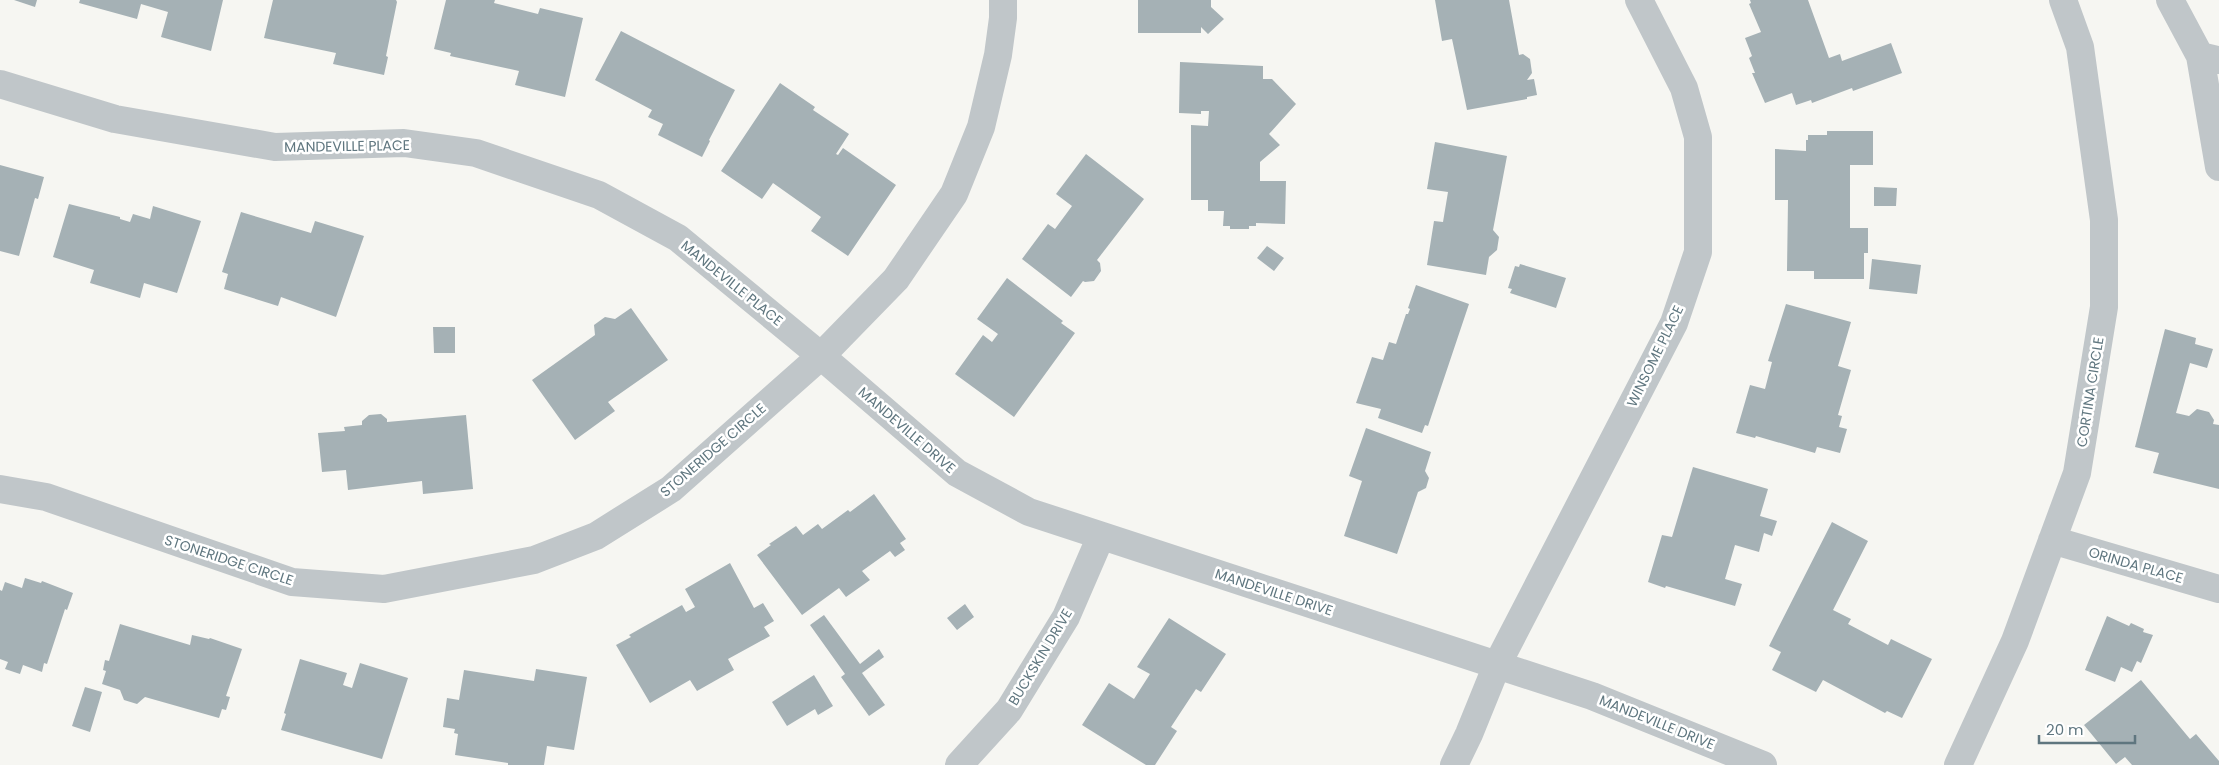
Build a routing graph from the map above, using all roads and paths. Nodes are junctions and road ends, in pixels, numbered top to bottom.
1 (1003, 0) edge
2 (1639, 0) edge
3 (2063, 0) edge
4 (2170, 0) edge
5 (2210, 58) edge
6 (0, 84) edge
7 (2219, 166) edge
8 (821, 356) junction
9 (0, 489) edge
10 (1101, 536) junction
11 (2052, 540) junction
12 (2219, 589) edge
13 (1497, 665) junction
14 (959, 765) edge
15 (1454, 765) edge
16 (1763, 765) edge
17 (1958, 765) edge

1 - 8 street, STONERIDGE CIRCLE
2 - 13 street, WINSOME PLACE
3 - 11 street, CORTINA CIRCLE
4 - 5 street
5 - 7 street
6 - 8 street, MANDEVILLE PLACE
8 - 9 street, STONERIDGE CIRCLE
8 - 10 street, MANDEVILLE DRIVE
10 - 13 street, MANDEVILLE DRIVE
10 - 14 street, BUCKSKIN DRIVE
11 - 12 street, ORINDA PLACE
11 - 17 street, CORTINA CIRCLE
13 - 15 street, WINSOME PLACE
13 - 16 street, MANDEVILLE DRIVE

